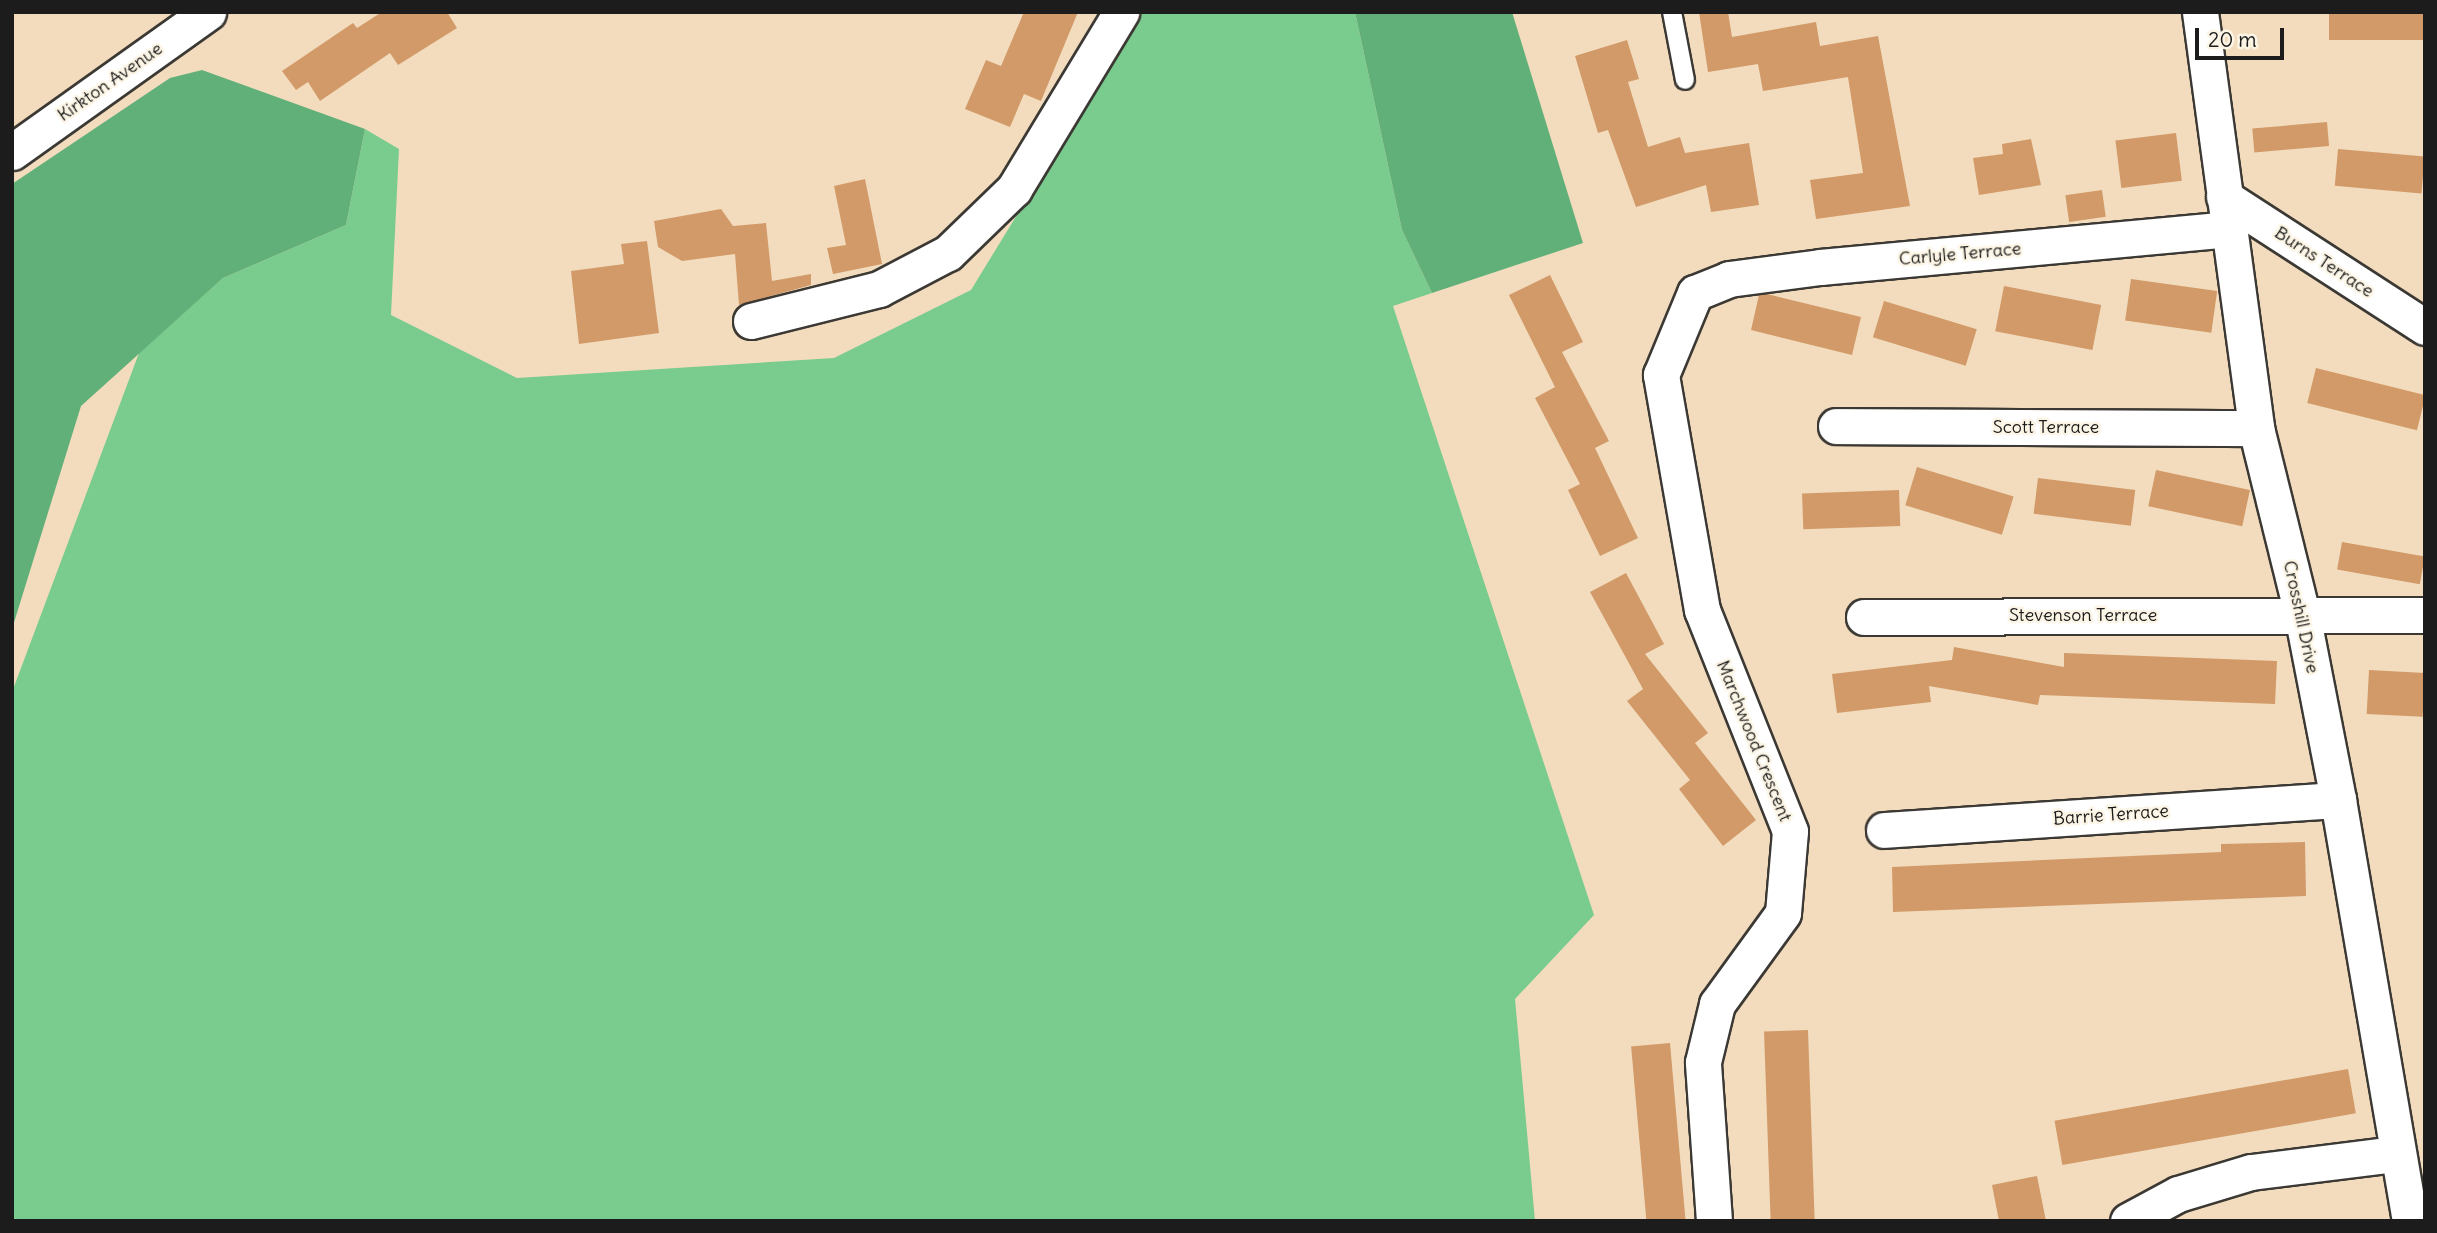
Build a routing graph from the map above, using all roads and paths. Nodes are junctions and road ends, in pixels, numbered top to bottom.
1 (208, 12) edge
2 (1121, 12) edge
3 (1672, 12) edge
4 (2200, 12) edge
5 (1685, 79) dead end
6 (12, 152) edge
7 (2226, 213) junction
8 (1695, 293) joint
9 (751, 321) dead end
10 (2425, 327) edge
11 (1836, 426) dead end
12 (2256, 428) junction
13 (2302, 614) junction
14 (2425, 615) edge
15 (1864, 617) dead end
16 (2338, 800) junction
17 (1884, 830) dead end
18 (2396, 1154) junction
19 (1714, 1221) edge
20 (2128, 1221) edge
21 (2410, 1221) edge

1 - 6 street, Kirkton Avenue
2 - 9 street
3 - 5 lane
4 - 7 street, Crosshill Drive
7 - 8 street, Carlyle Terrace
7 - 10 street, Burns Terrace
7 - 12 street, Crosshill Drive
8 - 19 street, Marchwood Crescent
11 - 12 street, Scott Terrace
12 - 13 street, Crosshill Drive
13 - 14 street, Stevenson Terrace
13 - 15 street, Stevenson Terrace
13 - 16 street, Crosshill Drive
16 - 17 street, Barrie Terrace
16 - 18 street, Crosshill Drive
18 - 20 street
18 - 21 street, Crosshill Drive

